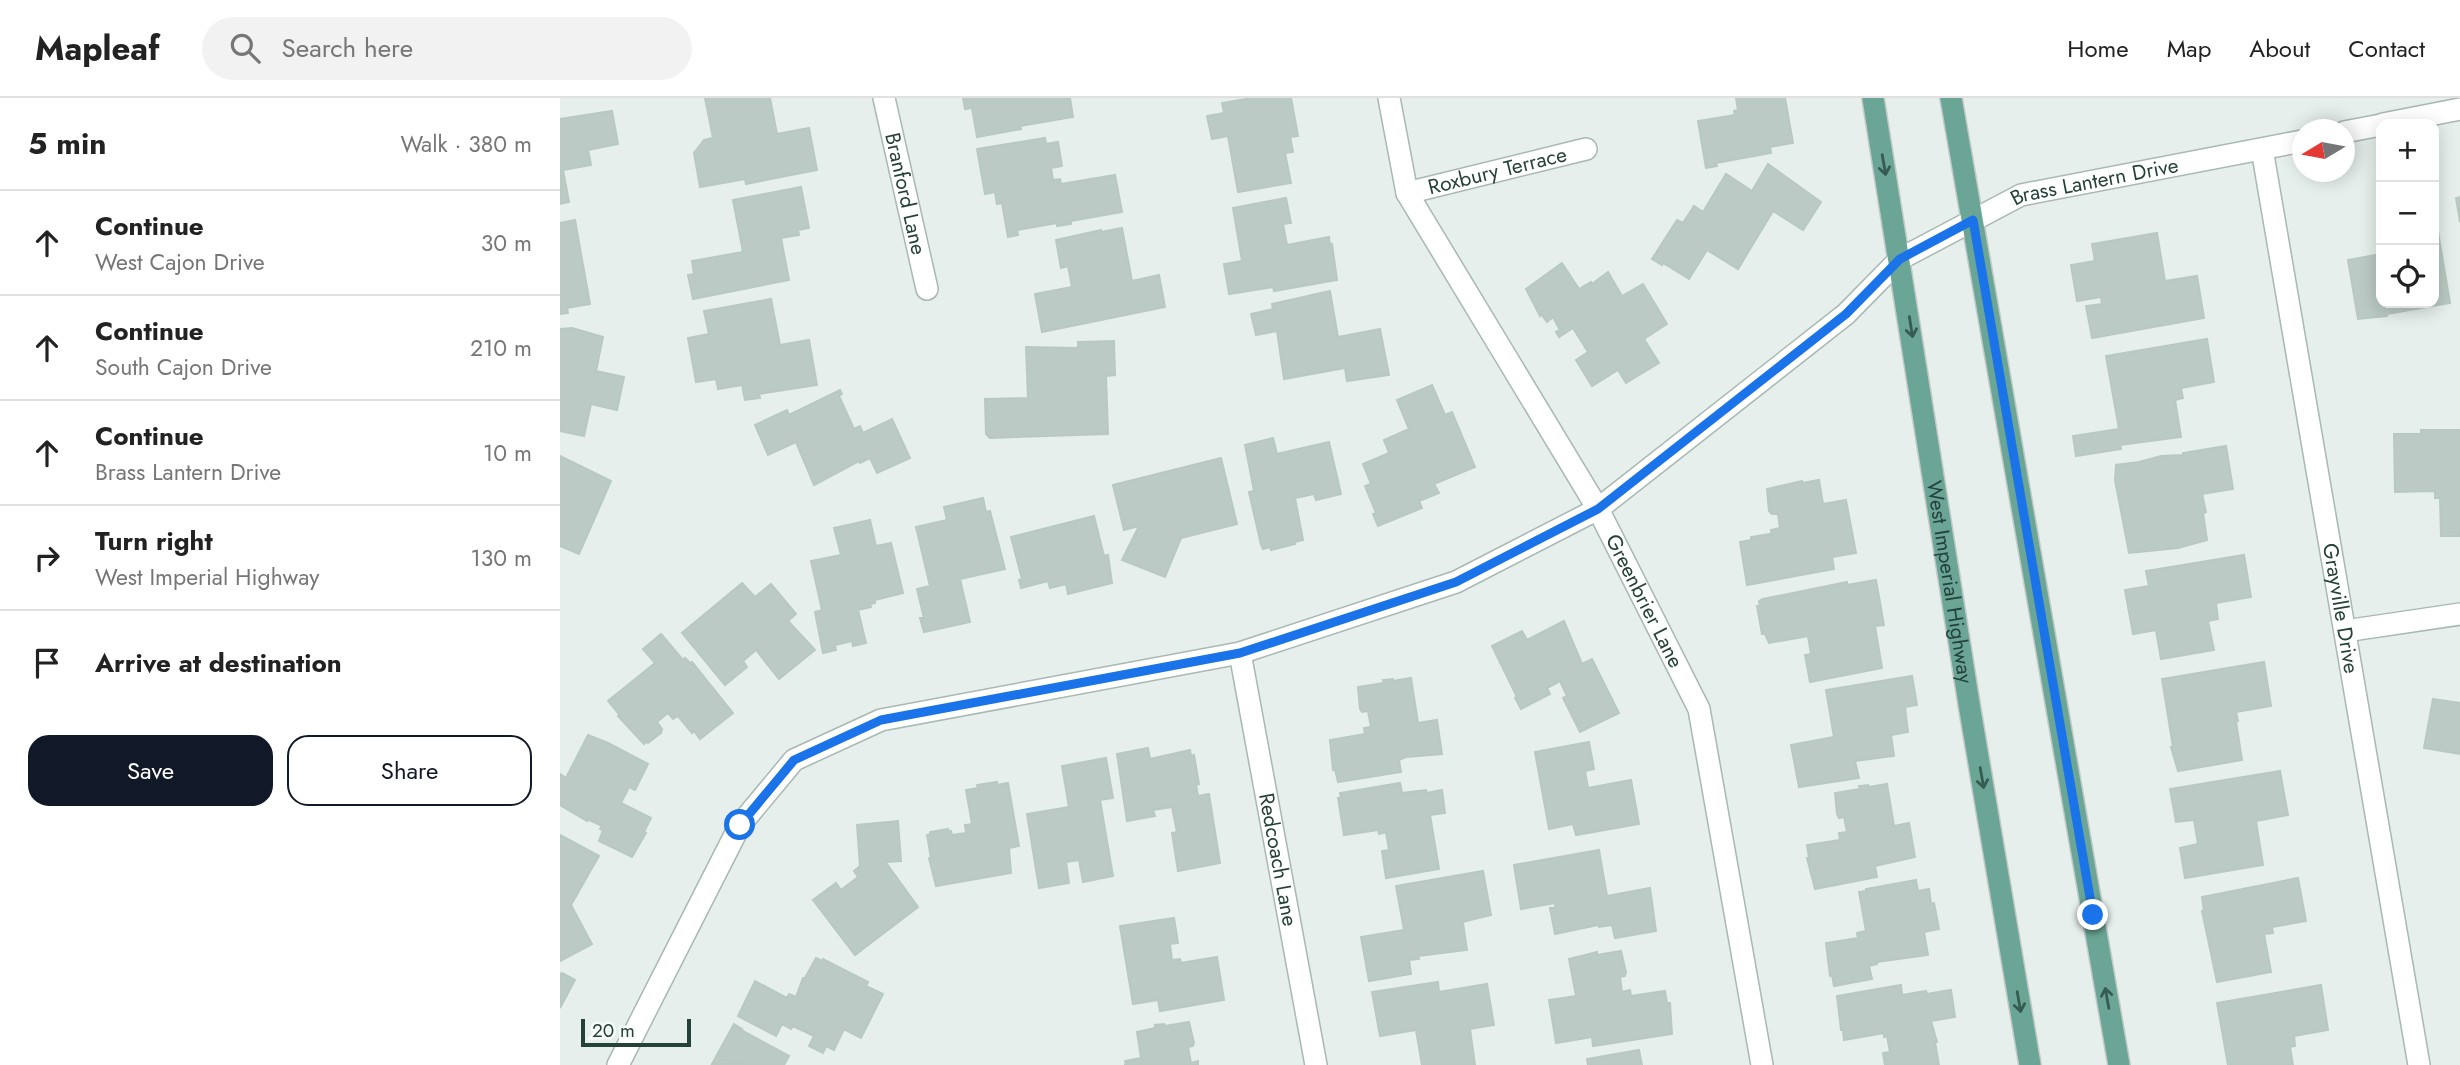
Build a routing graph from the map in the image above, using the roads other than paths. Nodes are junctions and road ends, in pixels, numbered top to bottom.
1 (884, 98) edge
2 (1389, 98) edge
3 (1873, 98) edge
4 (1951, 98) edge
5 (2416, 108) edge
6 (2460, 108) edge
7 (2394, 119) edge
8 (2376, 126) edge
9 (2355, 130) edge
10 (2292, 143) edge
11 (1586, 149) dead end
12 (2262, 149) junction
13 (1407, 193) junction
14 (1973, 220) junction
15 (1900, 259) junction
16 (927, 289) dead end
17 (1598, 509) junction
18 (2460, 614) edge
19 (2345, 631) junction
20 (1240, 653) junction
21 (618, 1065) edge
22 (1316, 1065) edge
23 (1762, 1065) edge
24 (2030, 1065) edge
25 (2119, 1065) edge
26 (2419, 1065) edge

1 - 16 street, Branford Lane
2 - 13 street, Greenbrier Lane
3 -> 15 main road, West Imperial Highway
4 - 14 main road
5 - 6 street
5 - 7 street
8 - 9 street
10 - 12 street, Brass Lantern Drive
11 - 13 street, Roxbury Terrace
12 - 14 street, Brass Lantern Drive
12 - 19 street, Grayville Drive
13 - 17 street, Greenbrier Lane
14 - 15 street, Brass Lantern Drive
25 -> 14 main road
15 - 17 street, Brass Lantern Drive
15 -> 24 main road, West Imperial Highway
17 - 20 street, Brass Lantern Drive
17 - 23 street, Greenbrier Lane
18 - 19 street
19 - 26 street, Grayville Drive
20 - 21 street, Brass Lantern Drive
20 - 22 street, Redcoach Lane

